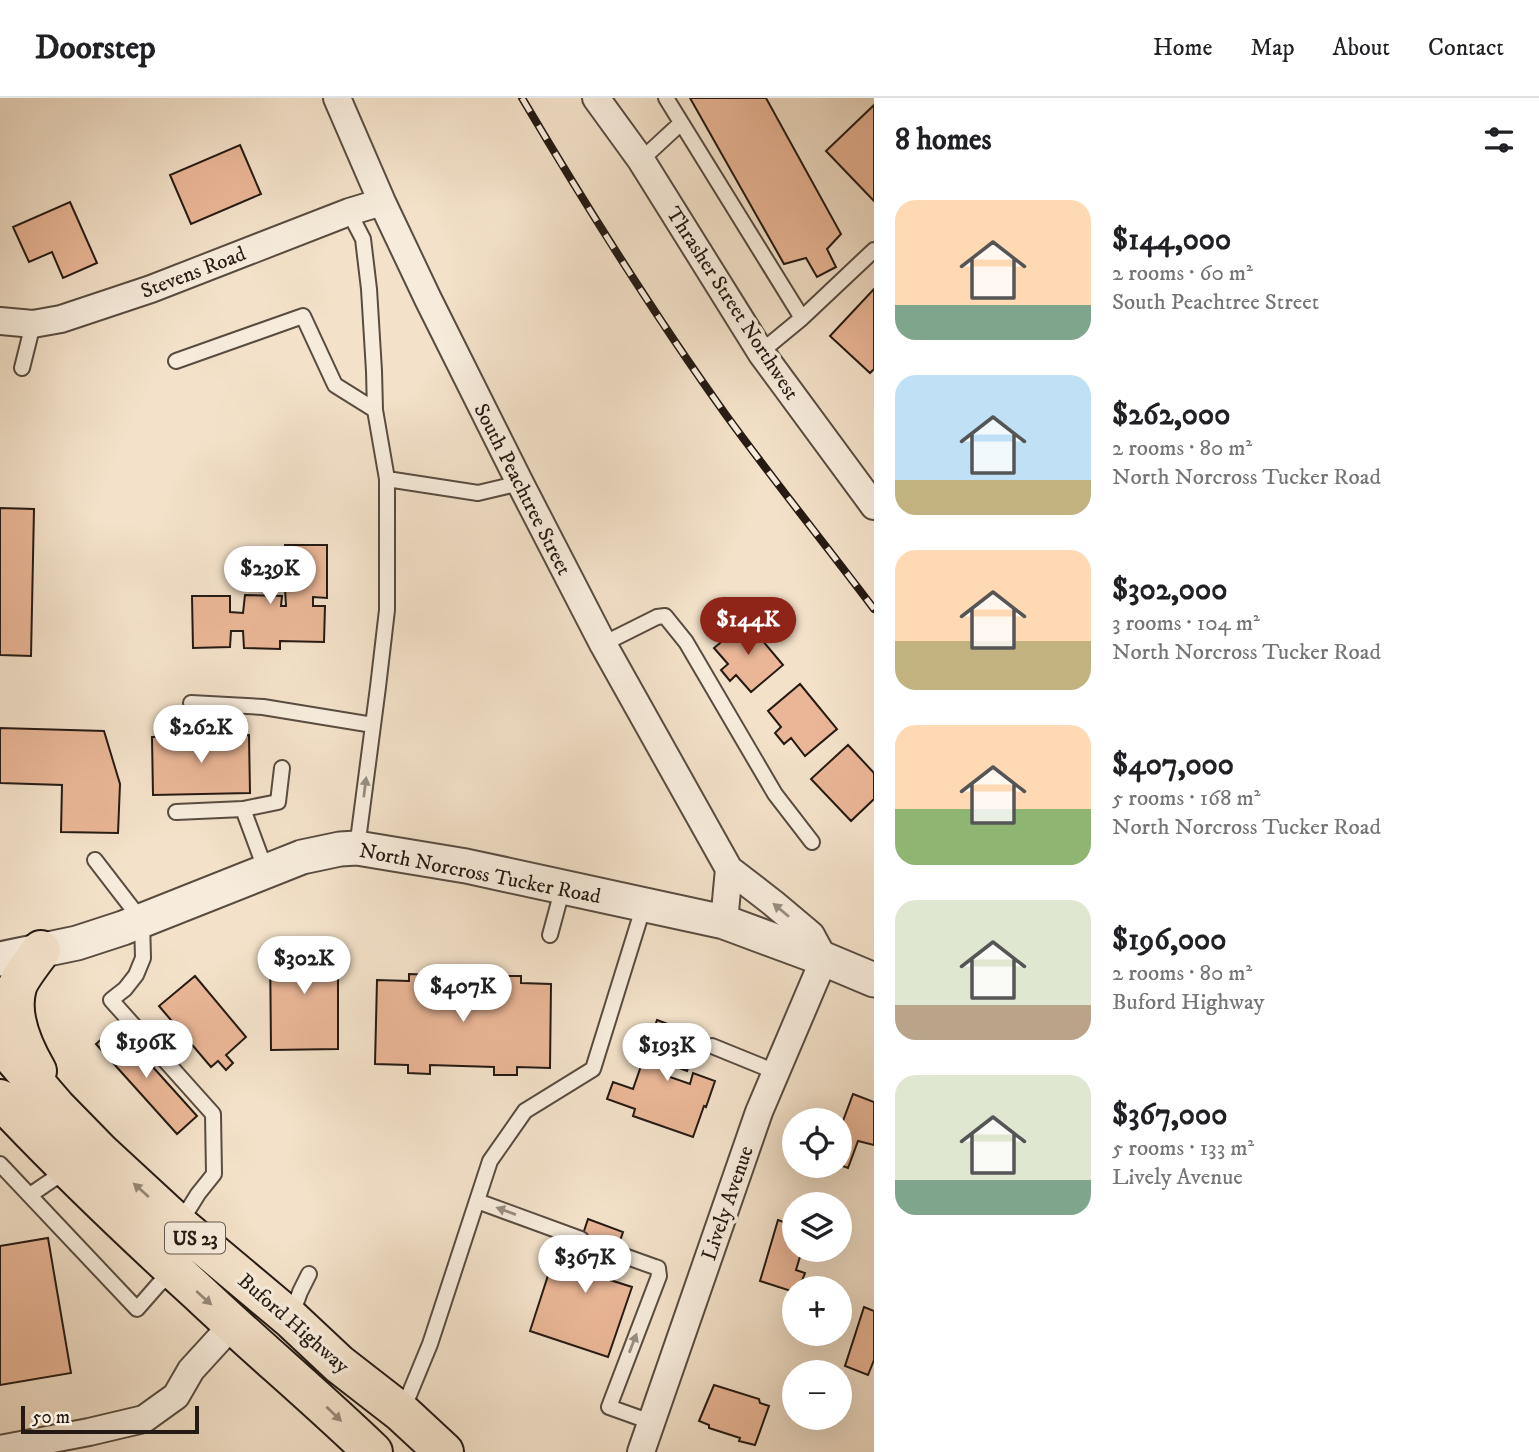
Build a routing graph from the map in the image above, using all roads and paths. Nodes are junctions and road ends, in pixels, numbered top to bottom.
1 (337, 98) edge
2 (596, 98) edge
3 (666, 98) edge
4 (681, 123) junction
5 (640, 160) junction
6 (382, 202) junction
7 (349, 212) junction
8 (874, 250) edge
9 (802, 318) junction
10 (0, 321) edge
11 (33, 324) junction
12 (765, 350) junction
13 (176, 361) dead end
14 (22, 368) dead end
15 (375, 410) junction
16 (387, 479) junction
17 (520, 483) junction
18 (874, 506) edge
19 (603, 644) junction
20 (191, 703) dead end
21 (373, 725) junction
22 (282, 768) dead end
23 (243, 809) junction
24 (176, 812) dead end
25 (812, 842) dead end
26 (356, 848) junction
27 (95, 860) dead end
28 (729, 869) junction
29 (266, 871) junction
30 (563, 887) junction
31 (644, 905) junction
32 (142, 921) junction
33 (724, 922) junction
34 (550, 935) dead end
35 (41, 950) junction
36 (0, 959) edge
37 (824, 959) junction
38 (874, 980) edge
39 (0, 1042) edge
40 (712, 1046) dead end
41 (776, 1072) junction
42 (0, 1099) edge
43 (56, 1107) junction
44 (0, 1164) edge
45 (71, 1171) junction
46 (30, 1195) junction
47 (477, 1201) junction
48 (179, 1225) junction
49 (581, 1239) dead end
50 (616, 1253) dead end
51 (175, 1270) junction
52 (309, 1275) dead end
53 (290, 1319) junction
54 (233, 1324) junction
55 (402, 1413) junction
56 (651, 1422) junction
57 (0, 1449) edge
58 (373, 1452) edge
59 (444, 1452) edge
60 (641, 1452) edge

1 - 6 street, South Peachtree Street
2 - 5 street, Thrasher Street Northwest
3 - 4 lane
4 - 5 lane
4 - 9 lane
5 - 12 street, Thrasher Street Northwest
6 - 7 street, Stevens Road
6 - 17 street, South Peachtree Street
7 - 11 street, Stevens Road
7 - 15 lane
8 - 9 lane
9 - 12 lane
10 - 11 street, Stevens Road
11 - 14 lane
12 - 18 street, Thrasher Street Northwest
13 - 15 lane
15 - 16 lane
16 - 17 lane
16 - 21 lane
17 - 19 street, South Peachtree Street
19 - 25 lane
19 - 28 street, South Peachtree Street
20 - 21 lane
26 -> 21 lane
22 - 23 lane
23 - 24 lane
23 - 29 lane
26 - 29 street, North Norcross Tucker Road
26 - 30 street, North Norcross Tucker Road
27 - 32 lane
28 - 33 street
37 -> 28 street, South Peachtree Street
29 - 32 street, North Norcross Tucker Road
30 - 31 street, North Norcross Tucker Road
30 - 34 lane
31 - 33 street, North Norcross Tucker Road
31 - 47 lane
32 - 35 street, North Norcross Tucker Road
32 - 48 lane
33 - 37 street
35 - 36 street, North Norcross Tucker Road
35 - 43 main road
37 - 38 street
37 - 41 street, Lively Avenue
39 - 43 main road, Buford Highway / US 23
40 - 41 lane
41 - 56 street, Lively Avenue
42 - 45 main road, Buford Highway / US 23
48 -> 43 main road, Buford Highway / US 23
44 - 46 lane
45 - 46 lane
45 - 51 main road, Buford Highway / US 23
46 - 51 lane
49 -> 47 lane
47 - 55 lane
48 - 53 main road, Buford Highway / US 23
56 -> 50 lane
51 -> 54 main road, Buford Highway / US 23
52 - 53 lane
53 - 55 main road, Buford Highway / US 23
54 - 57 street
54 -> 58 main road, Buford Highway / US 23
55 - 59 main road, Buford Highway / US 23
56 - 60 street, Lively Avenue

